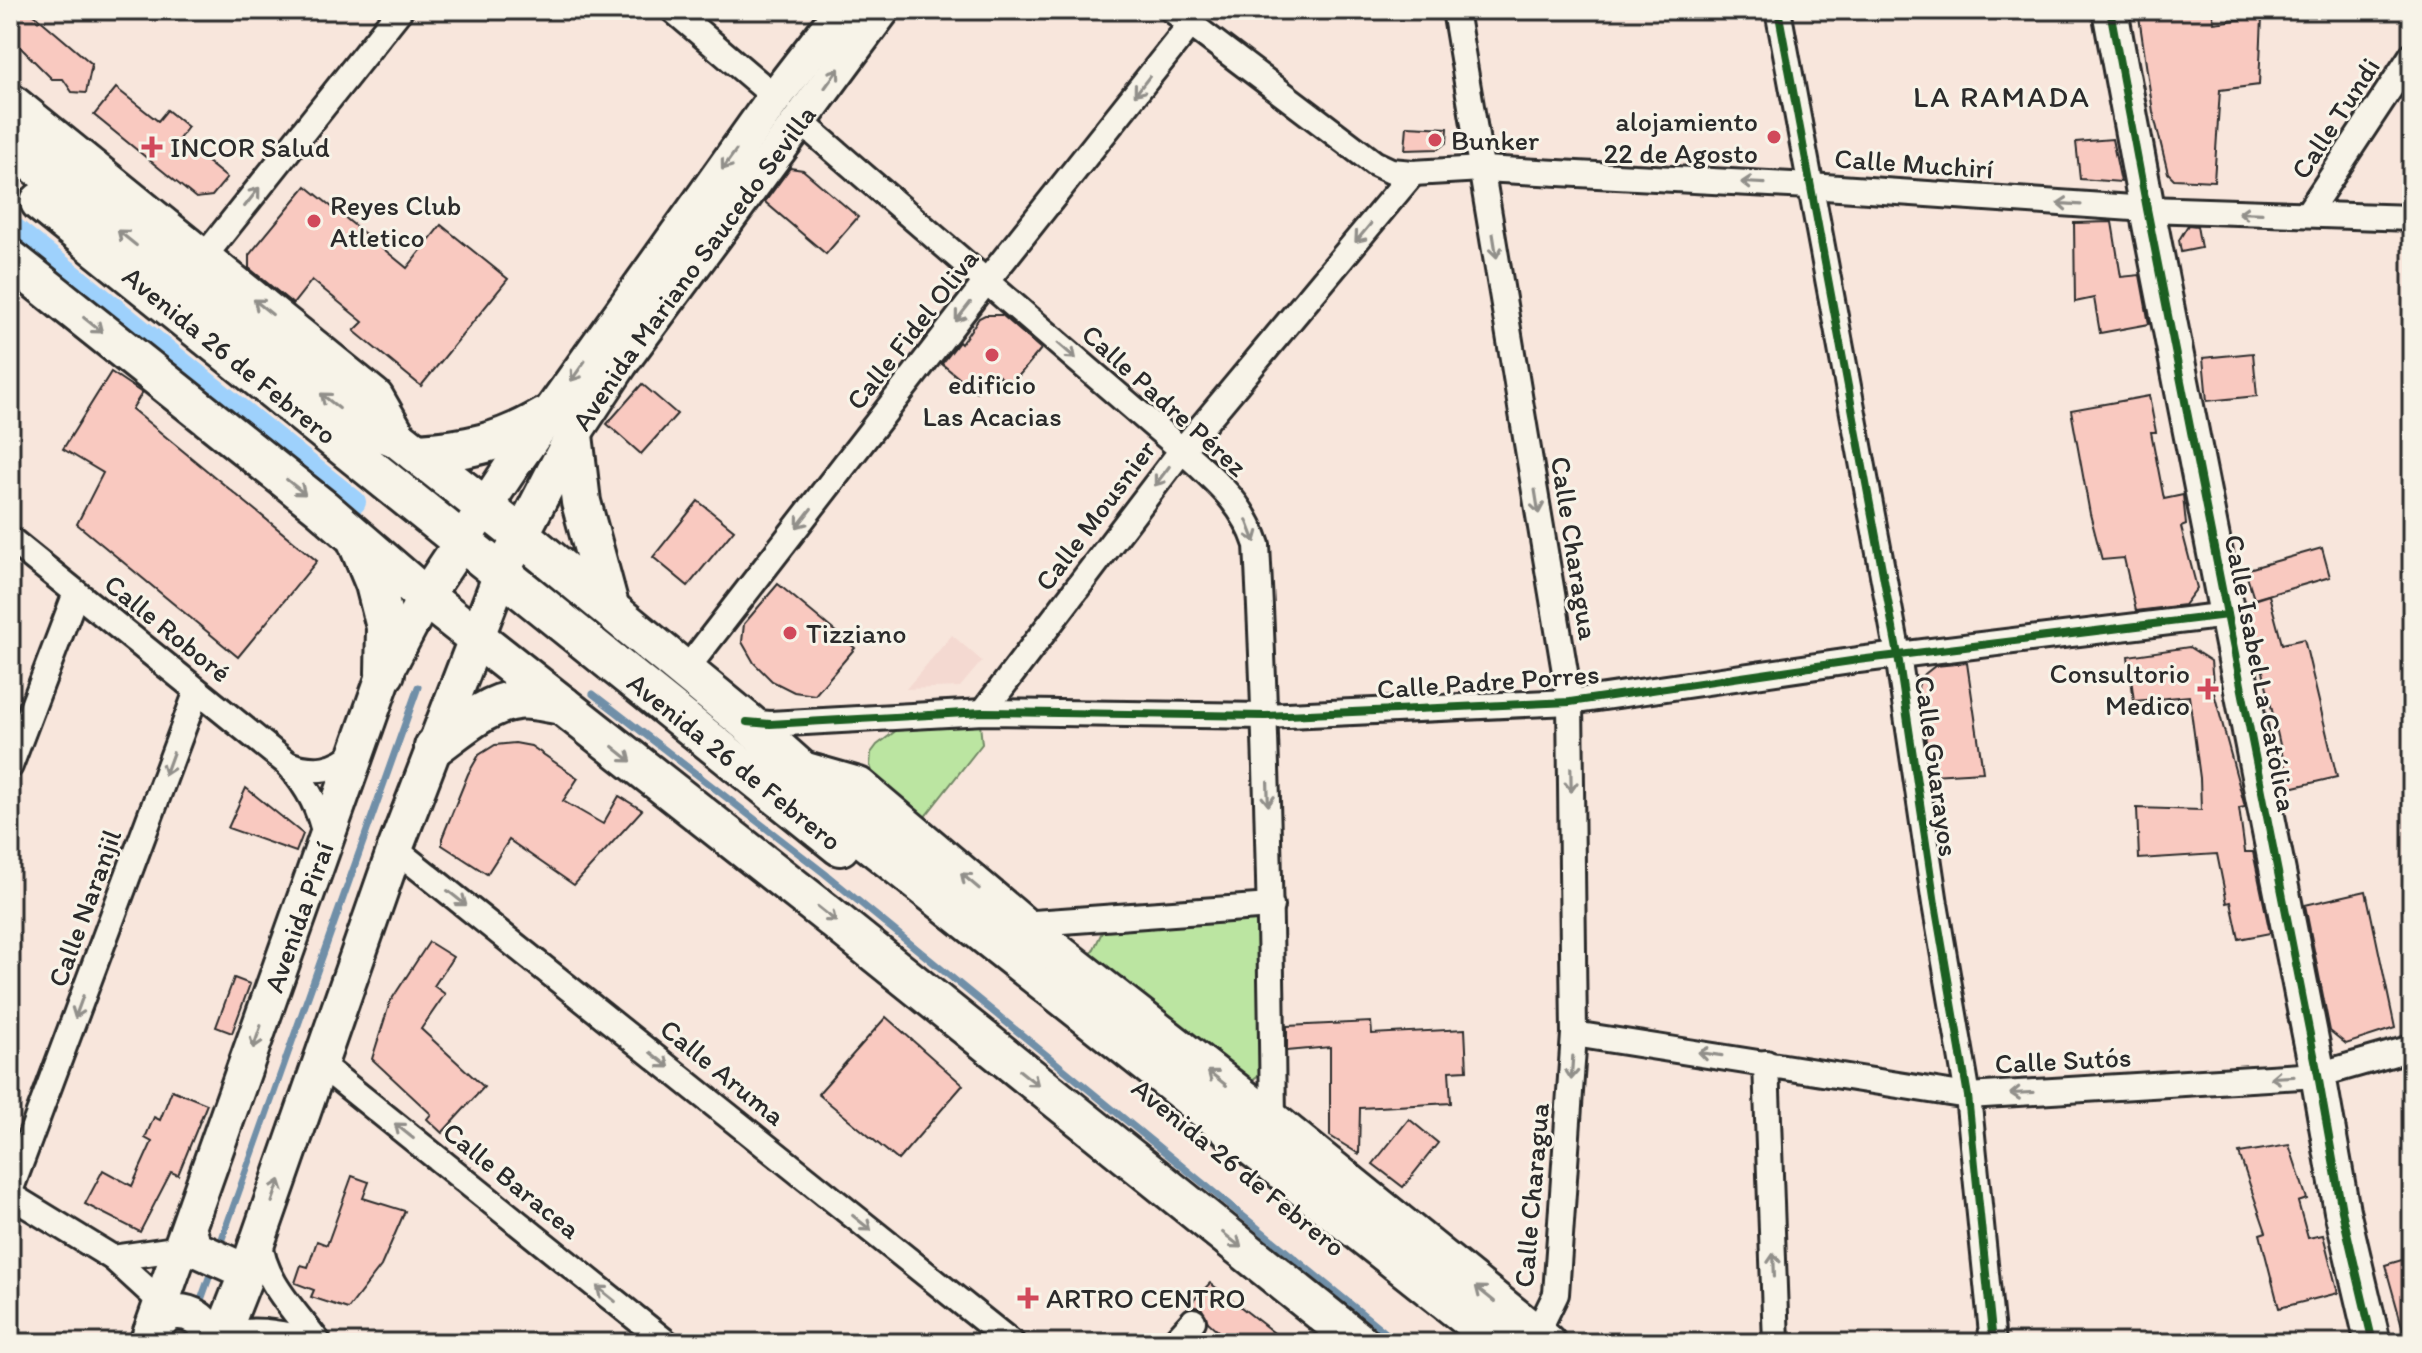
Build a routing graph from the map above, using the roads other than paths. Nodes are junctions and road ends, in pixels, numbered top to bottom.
1 (400, 10) edge
2 (673, 10) edge
3 (842, 10) edge
4 (882, 10) edge
5 (1455, 10) edge
6 (1778, 10) edge
7 (2110, 10) edge
8 (1181, 18) edge
9 (2412, 55) edge
10 (775, 97) junction
11 (10, 103) edge
12 (800, 121) junction
13 (10, 144) edge
14 (1482, 169) junction
15 (1413, 173) junction
16 (10, 178) edge
17 (1810, 186) junction
18 (2147, 209) junction
19 (2307, 214) junction
20 (2412, 218) edge
21 (203, 258) junction
22 (10, 259) edge
23 (986, 282) junction
24 (559, 426) junction
25 (407, 446) junction
26 (1182, 450) junction
27 (485, 506) junction
28 (353, 534) junction
29 (520, 535) junction
30 (10, 539) edge
31 (460, 543) junction
32 (501, 574) junction
33 (76, 593) junction
34 (425, 597) junction
35 (610, 609) junction
36 (2227, 615) junction
37 (477, 637) junction
38 (1898, 655) junction
39 (685, 671) junction
40 (385, 673) junction
41 (197, 691) junction
42 (1570, 702) junction
43 (562, 705) junction
44 (983, 712) junction
45 (1266, 716) junction
46 (747, 722) junction
47 (434, 747) junction
48 (358, 751) junction
49 (288, 764) junction
50 (10, 766) edge
51 (802, 771) junction
52 (326, 840) junction
53 (395, 849) junction
54 (1271, 906) junction
55 (1020, 924) junction
56 (1063, 958) junction
57 (1574, 1034) junction
58 (1115, 1038) junction
59 (2412, 1048) edge
60 (1766, 1063) junction
61 (320, 1064) junction
62 (2318, 1075) junction
63 (1968, 1096) junction
64 (1273, 1122) junction
65 (10, 1193) edge
66 (260, 1237) junction
67 (186, 1239) junction
68 (113, 1258) junction
69 (247, 1272) junction
70 (1193, 1321) dead end
71 (153, 1326) edge
72 (1527, 1340) edge
73 (217, 1341) edge
74 (318, 1343) edge
75 (667, 1343) edge
76 (1012, 1343) edge
77 (1173, 1343) edge
78 (1360, 1343) edge
79 (1459, 1343) edge
80 (1776, 1343) edge
81 (1993, 1343) edge
82 (2373, 1343) edge

21 -> 1 street
2 - 10 street
3 - 10 street, Avenida Mariano Saucedo Sevilla
12 -> 4 street, Avenida Mariano Saucedo Sevilla
5 - 14 street, Calle Charagua
6 - 17 street, Calle Guarayos
7 - 18 street, Calle Isabel La Católica
8 - 15 street, Calle Muchirí
8 -> 23 street, Calle Fidel Oliva
9 - 19 street, Calle Tundi
10 -> 24 street, Avenida Mariano Saucedo Sevilla
11 - 21 main road, Avenida 26 de Febrero
12 - 23 street, Calle Padre Pérez
12 - 24 street, Avenida Mariano Saucedo Sevilla
25 -> 13 main road, Avenida 26 de Febrero
14 - 15 street, Calle Muchirí
17 -> 14 street, Calle Muchirí
14 -> 42 street, Calle Charagua
15 -> 26 street, Calle Mousnier
16 - 31 main road, Avenida 26 de Febrero
18 -> 17 street, Calle Muchirí
17 - 38 street, Calle Guarayos
19 -> 18 street, Calle Muchirí
18 - 36 street, Calle Isabel La Católica
19 - 20 street, Calle Muchirí
25 -> 21 main road, Avenida 26 de Febrero
22 -> 28 main road
23 -> 26 street, Calle Padre Pérez
23 -> 39 street, Calle Fidel Oliva
24 - 25 main road
24 - 27 street, Avenida Mariano Saucedo Sevilla
24 - 29 street, Avenida Mariano Saucedo Sevilla
24 - 35 main road
25 - 27 main road, Avenida 26 de Febrero
26 -> 44 street, Calle Mousnier
26 -> 45 street, Calle Padre Pérez
27 - 29 main road, Avenida 26 de Febrero
27 - 31 street, Avenida Piraí
28 - 34 main road
28 - 40 main road
29 - 32 street
29 - 35 main road, Avenida 26 de Febrero
30 - 33 street, Calle Roboré
31 - 32 main road, Avenida 26 de Febrero
31 - 34 street, Avenida Piraí
32 - 37 street
32 - 79 main road, Avenida 26 de Febrero
33 - 41 street, Calle Roboré
33 - 50 street
34 - 37 main road
34 - 40 street, Avenida Piraí
35 - 39 main road, Avenida 26 de Febrero
36 - 38 street, Calle Padre Porres
36 - 62 street, Calle Isabel La Católica
37 - 43 main road
37 - 47 street
38 - 42 street, Calle Padre Porres
38 - 63 street, Calle Guarayos
39 - 46 main road, Avenida 26 de Febrero
40 - 48 street, Avenida Piraí
41 - 49 street, Calle Roboré
41 -> 65 street, Calle Naranjil
42 - 45 street, Calle Padre Porres
42 -> 57 street, Calle Charagua
43 - 47 main road
43 -> 78 main road
44 - 45 street, Calle Padre Porres
44 - 46 street, Calle Padre Porres
45 -> 54 street, Calle Padre Pérez
46 - 51 main road, Avenida 26 de Febrero
47 - 53 street
48 - 49 street
48 - 52 street, Avenida Piraí
49 - 52 street, Calle Roboré
55 -> 51 main road, Avenida 26 de Febrero
51 - 58 main road, Avenida 26 de Febrero
52 -> 67 street, Avenida Piraí
53 - 61 street
53 -> 76 street, Calle Aruma
54 - 55 street
54 - 64 street, Calle Padre Pérez
55 - 56 main road, Avenida 26 de Febrero
56 - 58 main road
64 -> 56 main road, Avenida 26 de Febrero
60 -> 57 street, Calle Sutós
57 -> 72 street, Calle Charagua
58 - 72 main road, Avenida 26 de Febrero
59 - 62 street, Calle Sutós
60 - 63 street, Calle Sutós
80 -> 60 street
66 -> 61 street
75 -> 61 street, Calle Baracea
62 -> 63 street, Calle Sutós
62 - 82 street, Calle Isabel La Católica
63 - 81 street, Calle Guarayos
72 -> 64 main road, Avenida 26 de Febrero
65 - 68 street
66 - 69 street
66 - 74 street
67 - 68 street
67 - 69 street
67 - 71 street, Avenida Piraí
68 - 71 street
69 - 73 street
69 - 74 street
70 - 77 street
71 - 73 street
73 - 74 street

